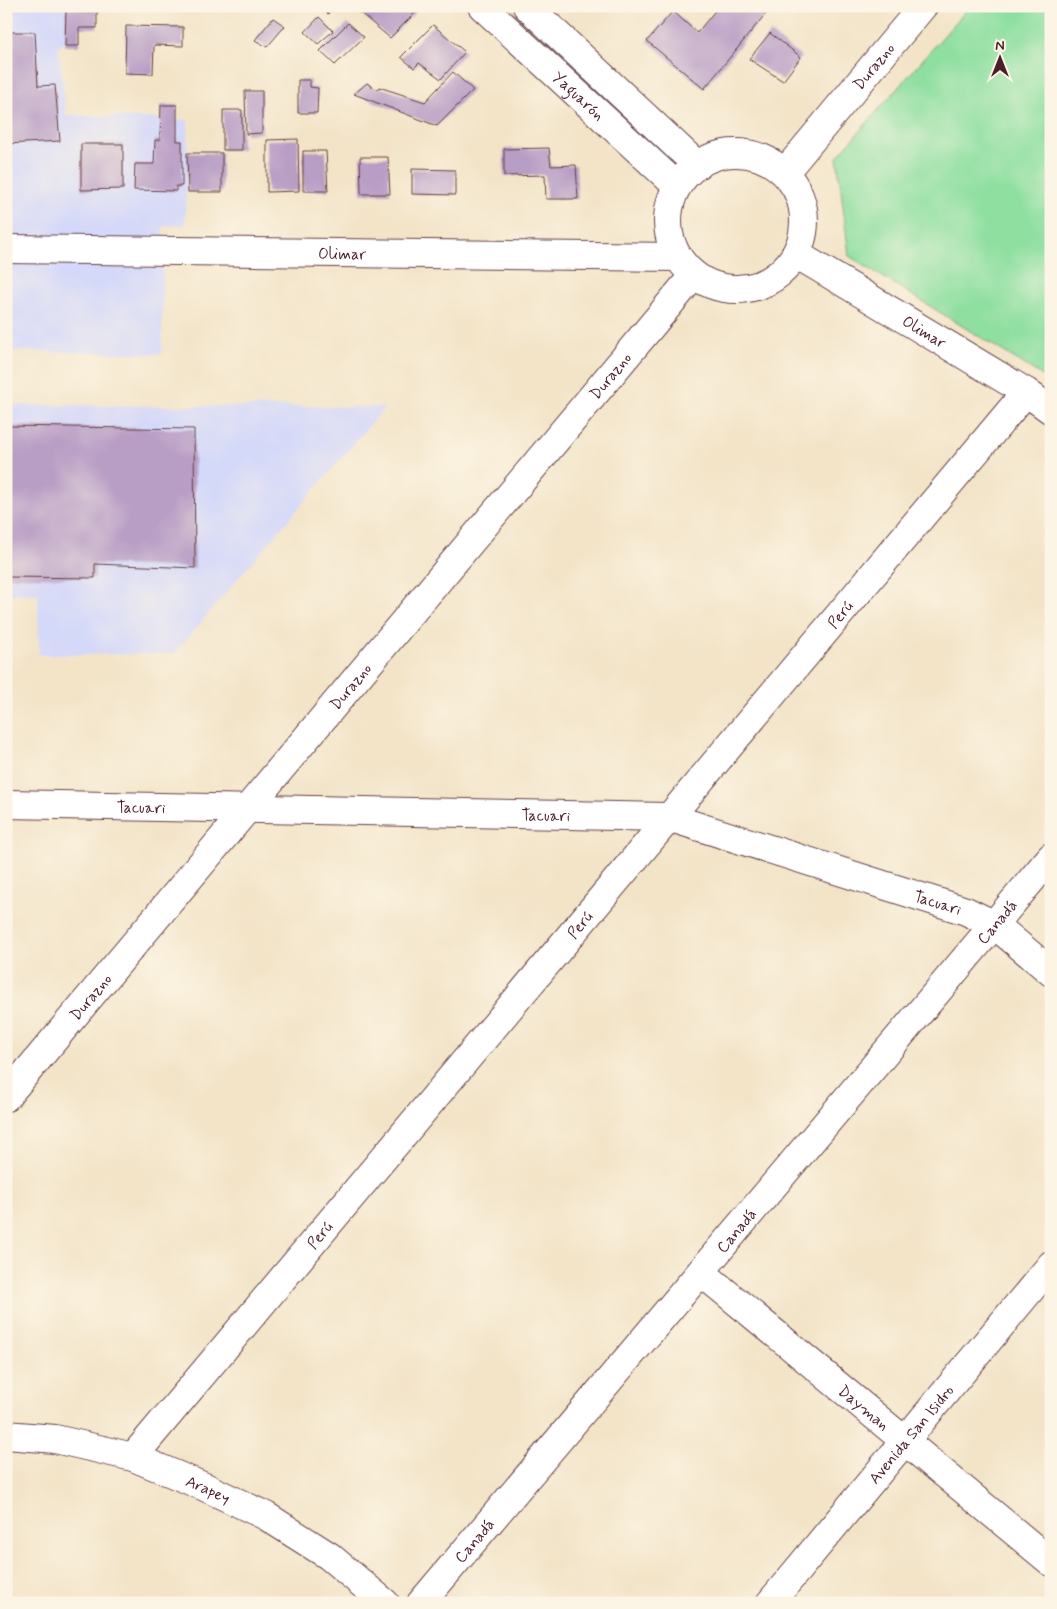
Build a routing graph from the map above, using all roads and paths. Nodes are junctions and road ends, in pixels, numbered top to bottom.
1 (482, 6) edge
2 (527, 6) edge
3 (922, 6) edge
4 (696, 164) junction
5 (785, 172) junction
6 (677, 186) junction
7 (6, 249) edge
8 (796, 254) junction
9 (686, 266) junction
10 (1026, 392) junction
11 (1051, 410) edge
12 (6, 804) edge
13 (248, 808) junction
14 (668, 817) junction
15 (1051, 857) edge
16 (995, 925) junction
17 (1051, 972) edge
18 (6, 1097) edge
19 (1051, 1265) edge
20 (701, 1272) junction
21 (6, 1435) edge
22 (904, 1442) junction
23 (132, 1457) junction
24 (1051, 1562) edge
25 (385, 1603) edge
26 (421, 1603) edge
27 (770, 1603) edge

1 - 6 street, Yaguarón
2 - 4 street, Yaguarón
3 - 5 street, Durazno
4 - 5 street
4 - 6 street
5 - 8 street
6 - 9 street
7 - 9 street, Olimar
8 - 9 street
8 - 10 street, Olimar
9 - 13 street, Durazno
10 - 11 street, Olimar
10 - 14 street, Perú
12 - 13 street, Tacuari
13 - 14 street, Tacuari
13 - 18 street, Durazno
14 - 16 street, Tacuari
14 - 23 street, Perú
15 - 16 street, Canadá
16 - 17 street, Tacuari
16 - 20 street, Canadá
19 - 22 street, Avenida San Isidro
20 - 22 street, Dayman
20 - 26 street, Canadá
21 - 23 street, Arapey
22 - 24 street, Dayman
22 - 27 street, Avenida San Isidro
23 - 25 street, Arapey

